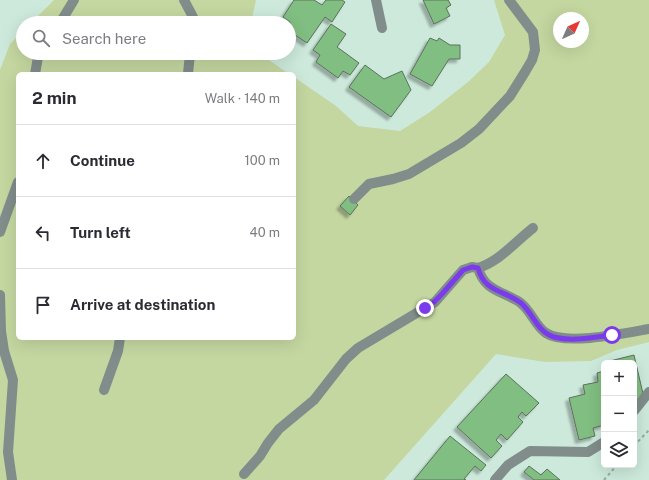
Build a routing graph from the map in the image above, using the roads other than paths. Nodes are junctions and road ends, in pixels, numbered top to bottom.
1 (74, 0) edge
2 (184, 0) edge
3 (376, 0) edge
4 (509, 0) edge
5 (64, 16) edge
6 (192, 16) edge
7 (382, 28) dead end
8 (37, 60) edge
9 (189, 60) edge
10 (35, 72) edge
11 (188, 72) edge
12 (16, 188) edge
13 (354, 199) dead end
14 (533, 228) dead end
15 (0, 232) edge
16 (478, 268) junction
17 (0, 294) edge
18 (649, 329) edge
19 (120, 340) edge
20 (104, 390) dead end
21 (649, 392) edge
22 (637, 407) edge
23 (601, 444) edge
24 (244, 474) dead end
25 (12, 480) edge
26 (495, 480) edge

1 - 5 street
2 - 6 street
3 - 7 street
4 - 13 street
8 - 10 street
9 - 11 street
12 - 15 street
14 - 16 street
16 - 18 street
16 - 24 street
17 - 25 street
19 - 20 street
21 - 22 street
23 - 26 street

